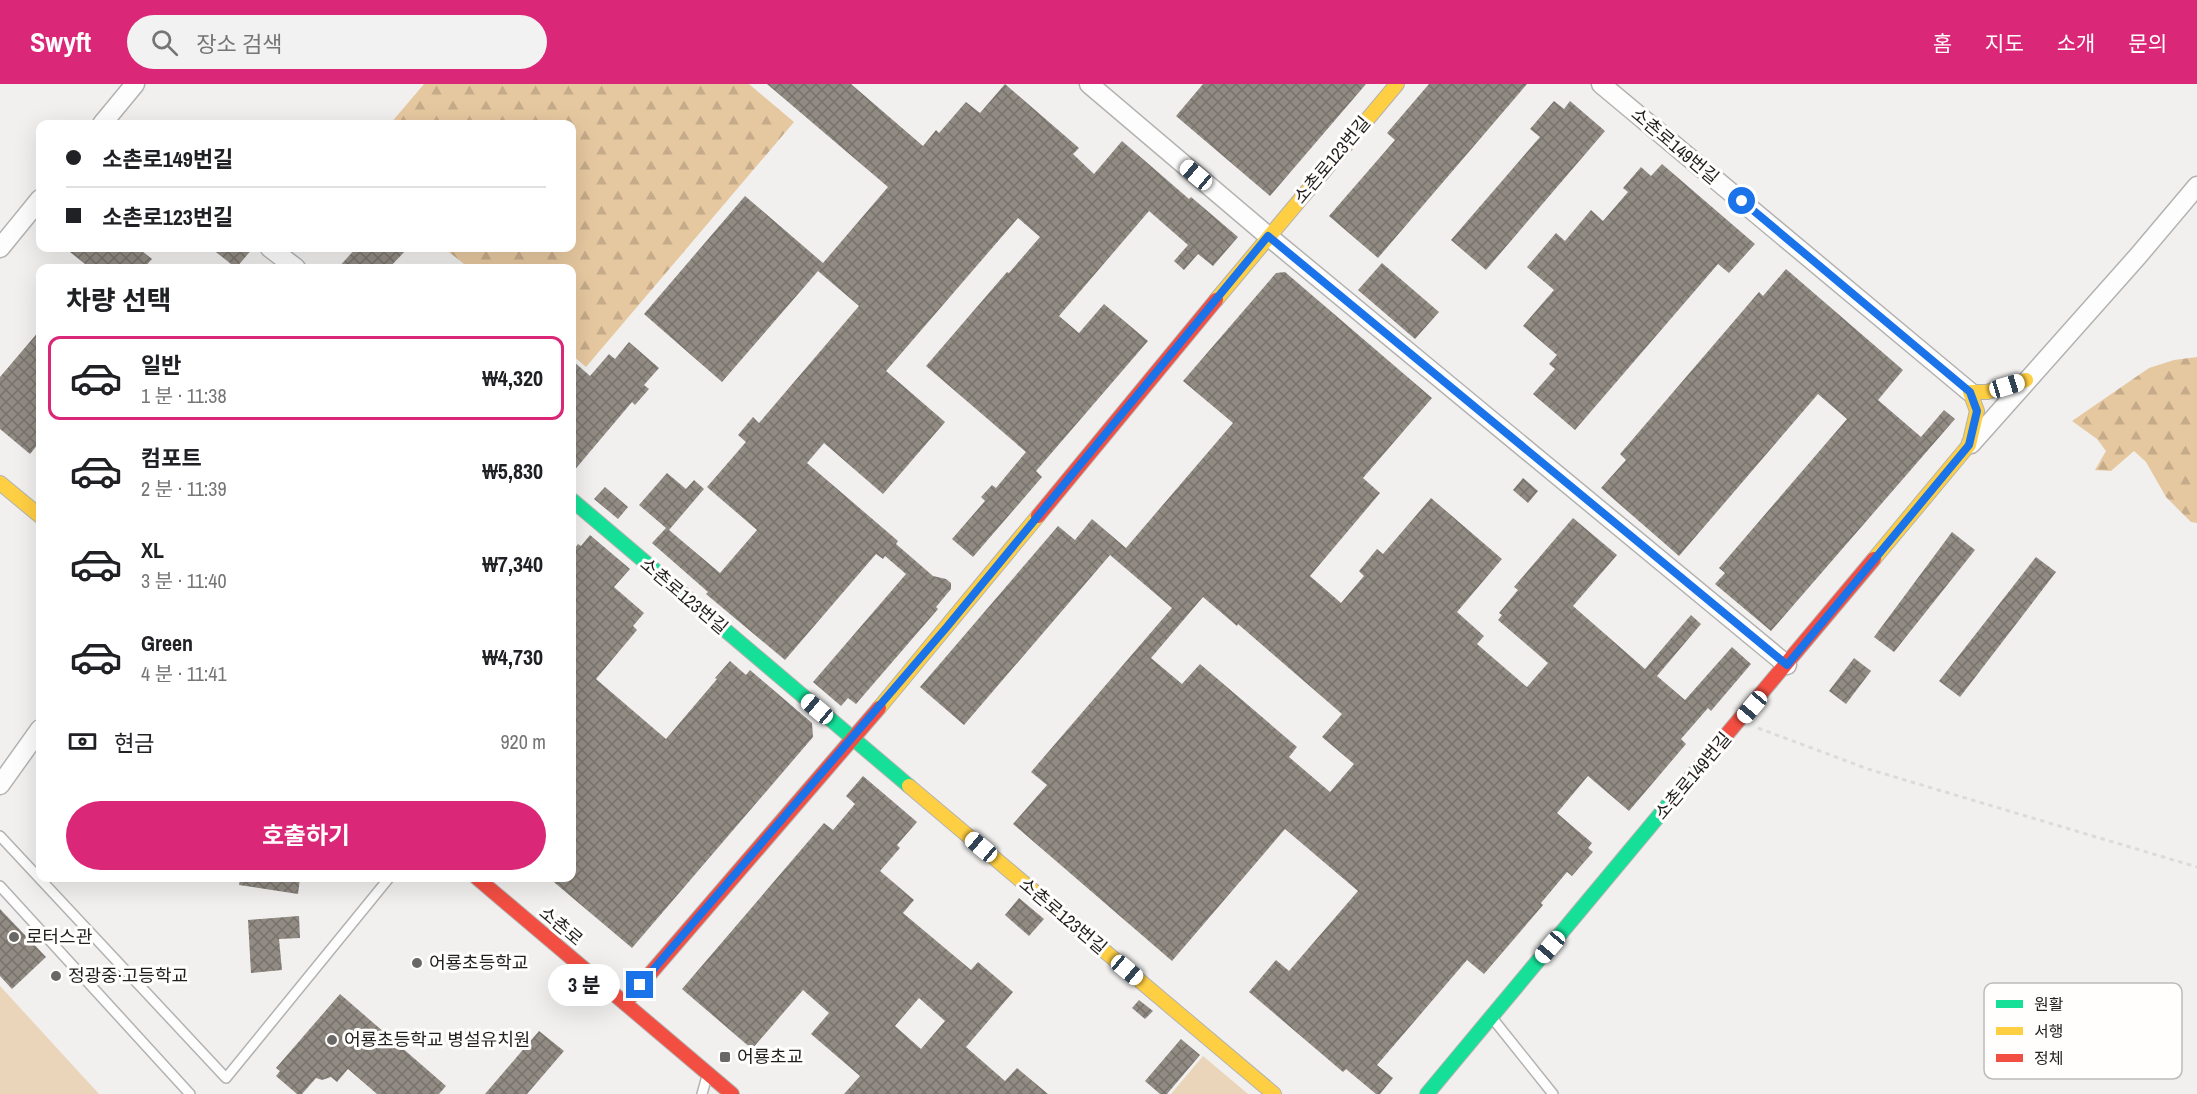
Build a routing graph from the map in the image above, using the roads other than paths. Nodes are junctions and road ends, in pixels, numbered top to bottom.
1 (135, 84) edge
2 (1089, 84) edge
3 (1397, 84) edge
4 (1601, 84) edge
5 (112, 120) edge
6 (2197, 186) edge
7 (36, 204) edge
8 (1268, 236) junction
9 (0, 248) edge
10 (275, 252) edge
11 (291, 264) edge
12 (2026, 381) junction
13 (1970, 392) junction
14 (1969, 445) junction
15 (0, 483) edge
16 (576, 503) edge
17 (36, 513) edge
18 (1787, 665) junction
19 (36, 734) edge
20 (852, 739) junction
21 (0, 784) edge
22 (0, 836) edge
23 (36, 875) edge
24 (43, 882) edge
25 (386, 882) edge
26 (482, 882) edge
27 (0, 886) edge
28 (624, 1003) junction
29 (1492, 1017) junction
30 (708, 1073) junction
31 (1429, 1093) edge
32 (190, 1094) edge
33 (702, 1094) edge
34 (732, 1094) edge
35 (1274, 1094) edge
36 (1553, 1094) edge

1 - 5 street
2 - 8 street
3 - 8 street, 소촌로123번길
4 - 13 street, 소촌로149번길
6 - 12 street
7 - 9 street
8 - 18 street
8 - 20 street, 소촌로123번길
10 - 11 street
12 - 13 street
12 - 14 street
13 - 14 street, 소촌로149번길
14 - 18 street, 소촌로149번길
15 - 17 street
16 - 20 street, 소촌로123번길
18 - 29 street, 소촌로149번길
19 - 21 street
20 - 28 street, 소촌로123번길
20 - 35 street, 소촌로123번길
22 - 23 lane
24 - 25 lane
26 - 28 street, 소촌로
27 - 32 lane
28 - 30 street, 소촌로
29 - 31 street, 소촌로149번길
29 - 36 lane
30 - 33 lane
30 - 34 street, 소촌로

